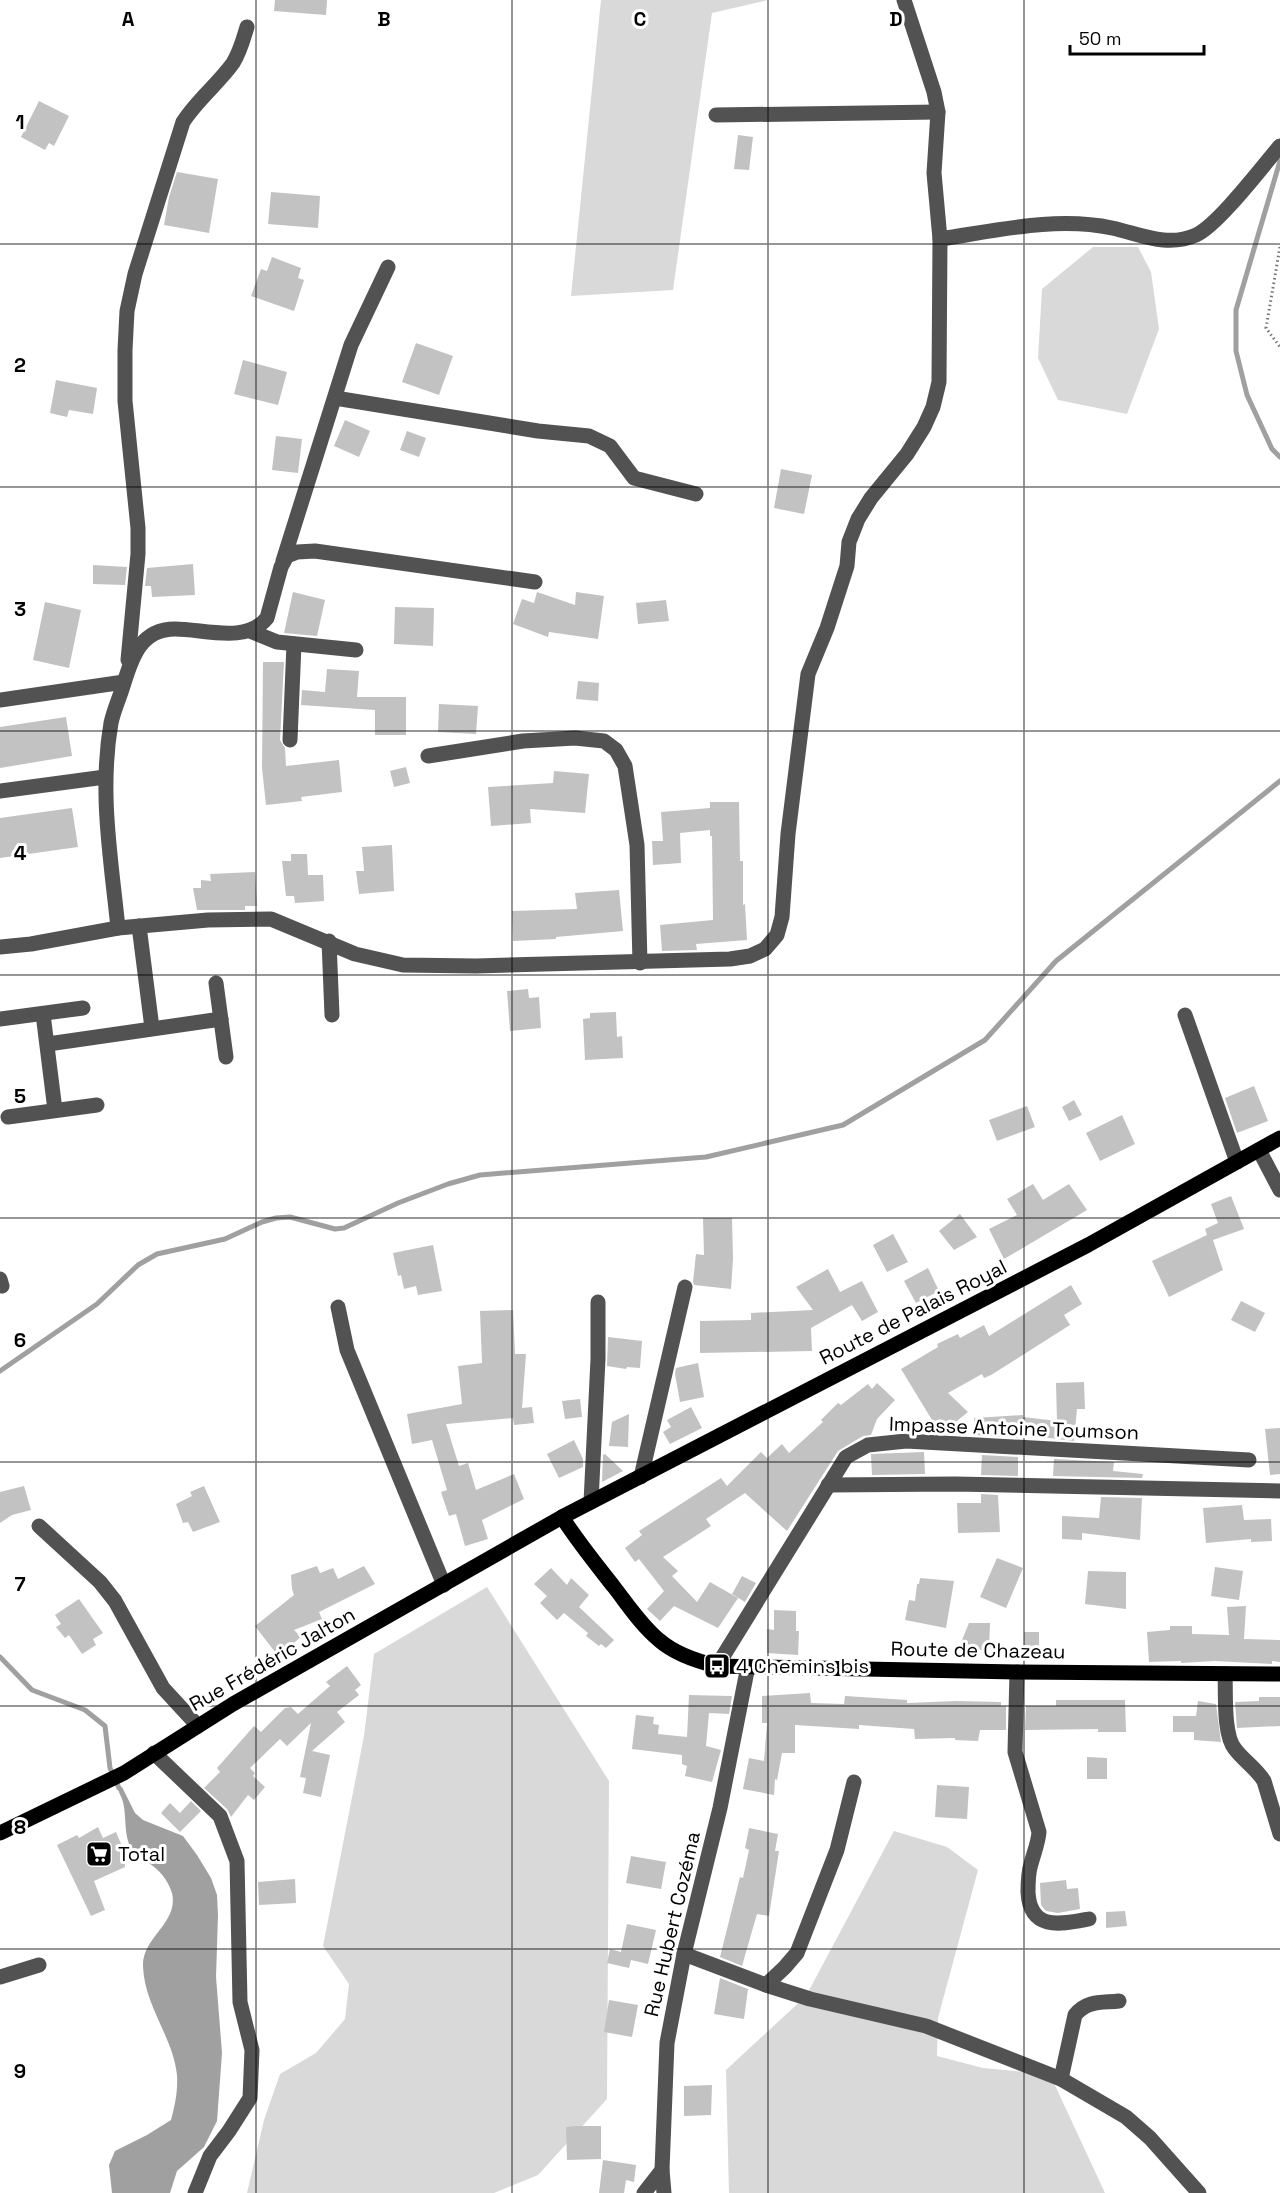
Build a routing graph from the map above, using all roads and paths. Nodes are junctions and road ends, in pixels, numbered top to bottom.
1 (904, 0) edge
2 (247, 27) dead end
3 (938, 112) junction
4 (716, 115) dead end
5 (1280, 146) edge
6 (939, 239) junction
7 (1280, 247) edge
8 (388, 267) dead end
9 (1280, 347) edge
10 (335, 398) junction
11 (696, 494) dead end
12 (281, 567) junction
13 (535, 582) dead end
14 (250, 631) junction
15 (294, 644) junction
16 (356, 650) dead end
17 (126, 675) junction
18 (0, 700) edge
19 (290, 740) dead end
20 (428, 756) dead end
21 (105, 777) junction
22 (0, 792) edge
23 (139, 926) junction
24 (118, 928) junction
25 (328, 941) junction
26 (0, 948) edge
27 (640, 963) junction
28 (216, 983) dead end
29 (83, 1008) dead end
30 (43, 1014) junction
31 (332, 1015) dead end
32 (1185, 1015) dead end
33 (0, 1019) edge
34 (221, 1019) junction
35 (152, 1028) junction
36 (48, 1044) junction
37 (226, 1057) dead end
38 (97, 1105) dead end
39 (55, 1110) junction
40 (8, 1117) dead end
41 (1280, 1138) edge
42 (1259, 1150) junction
43 (1237, 1162) junction
44 (1280, 1190) edge
45 (685, 1287) dead end
46 (598, 1302) dead end
47 (338, 1307) dead end
48 (1249, 1460) dead end
49 (640, 1477) junction
50 (828, 1485) junction
51 (1280, 1491) edge
52 (591, 1502) junction
53 (562, 1517) junction
54 (39, 1526) dead end
55 (444, 1585) junction
56 (717, 1666) junction
57 (748, 1666) junction
58 (1017, 1672) junction
59 (1225, 1674) junction
60 (1280, 1674) edge
61 (198, 1726) junction
62 (154, 1753) junction
63 (855, 1782) dead end
64 (0, 1833) edge
65 (1280, 1834) edge
66 (1089, 1919) dead end
67 (684, 1954) junction
68 (39, 1965) dead end
69 (0, 1977) edge
70 (766, 1985) junction
71 (1119, 2001) dead end
72 (1060, 2079) junction
73 (662, 2170) junction
74 (195, 2193) edge
75 (645, 2193) edge
76 (664, 2193) edge
77 (1199, 2193) edge

1 - 3 street
2 - 17 street
3 - 4 street
3 - 6 street
5 - 6 street
6 - 27 street
7 - 9 path
8 - 10 street
10 - 11 street
10 - 12 street
12 - 13 street
12 - 14 street
14 - 15 street
14 - 17 street
15 - 16 street
15 - 19 street
17 - 18 street
17 - 21 street
20 - 27 street
21 - 22 street
21 - 24 street
23 - 24 street
23 - 25 street
23 - 35 street
24 - 26 street
25 - 27 street
25 - 31 street
28 - 34 street
29 - 30 street
30 - 33 street
30 - 36 street
32 - 43 street
34 - 35 street
34 - 37 street
35 - 36 street
36 - 39 street
38 - 39 street
39 - 40 street
41 - 42 main road, Route de Palais Royal
42 - 43 main road, Route de Palais Royal
42 - 44 street
43 - 49 main road, Route de Palais Royal
45 - 49 street
46 - 52 street
47 - 55 street
48 - 50 street, Impasse Antoine Toumson
49 - 52 main road, Route de Palais Royal
50 - 51 street
50 - 56 street, Impasse Antoine Toumson
52 - 53 main road, Route de Palais Royal
53 - 55 main road, Rue Frédéric Jalton
53 - 56 main road, Route de Chazeau
54 - 61 street
55 - 61 main road, Rue Frédéric Jalton
56 - 57 main road, Route de Chazeau
57 - 58 main road, Route de Chazeau
57 - 67 street, Rue Hubert Cozéma
58 - 59 main road, Route de Chazeau
58 - 66 street
59 - 60 main road, Route de Chazeau
59 - 65 street
61 - 62 main road, Rue Frédéric Jalton
62 - 64 main road, Rue Frédéric Jalton
62 - 74 street
63 - 70 street
67 - 70 street
67 - 73 street, Rue Hubert Cozéma
68 - 69 street
70 - 72 street
71 - 72 street
72 - 77 street
73 - 75 street
73 - 76 street, Rue Hubert Cozéma

